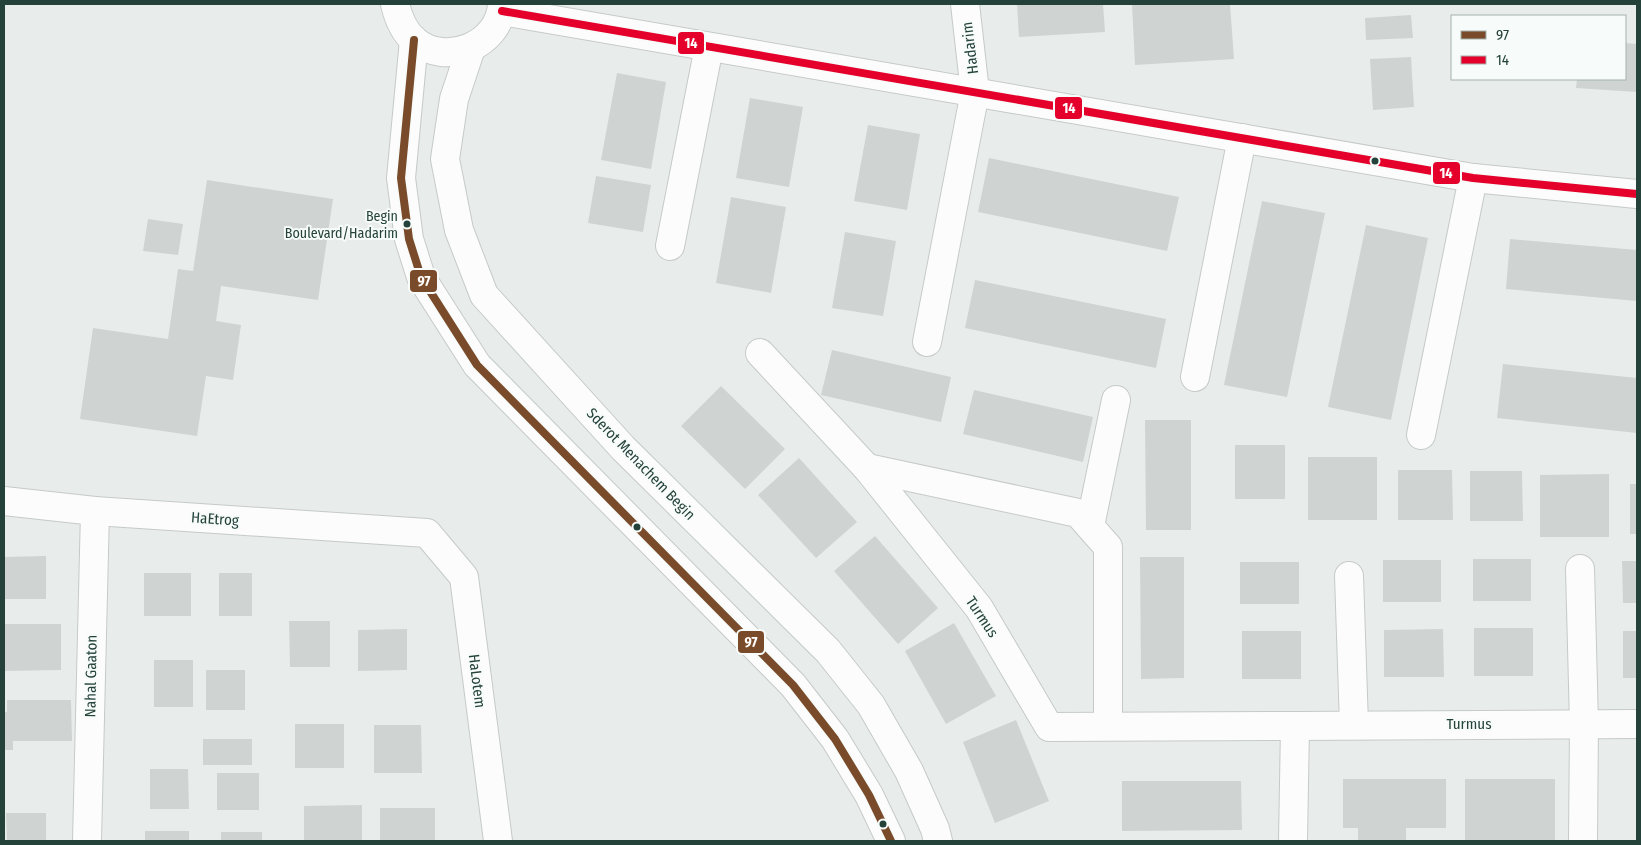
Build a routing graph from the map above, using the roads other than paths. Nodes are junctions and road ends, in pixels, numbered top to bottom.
1 (395, 4) edge
2 (965, 4) edge
3 (502, 7) edge
4 (414, 40) junction
5 (709, 47) junction
6 (471, 48) junction
7 (975, 92) junction
8 (1242, 138) junction
9 (1473, 178) junction
10 (1637, 194) edge
11 (670, 246) dead end
12 (927, 342) dead end
13 (760, 353) dead end
14 (1195, 377) dead end
15 (1116, 400) dead end
16 (1422, 435) dead end
17 (867, 468) junction
18 (4, 501) edge
19 (95, 511) junction
20 (1090, 526) junction
21 (427, 533) joint
22 (1580, 569) dead end
23 (1349, 576) dead end
24 (1584, 724) junction
25 (1637, 724) edge
26 (1354, 725) junction
27 (1108, 726) junction
28 (1295, 726) junction
29 (87, 841) edge
30 (498, 841) edge
31 (891, 841) edge
32 (938, 841) edge
33 (1293, 841) edge
34 (1583, 841) edge

1 - 4 street
2 - 7 street, Hadarim
3 - 5 street, Hadarim
3 - 6 street
4 - 6 street
4 - 31 street
5 - 7 street, Hadarim
5 - 11 street
6 - 32 street, Sderot Menachem Begin
7 - 8 street, Hadarim
7 - 12 street
8 - 9 street, Hadarim
8 - 14 street
9 - 10 street, Hadarim
9 - 16 street
13 - 17 street, Turmus
15 - 20 street
17 - 20 street
17 - 27 street, Turmus
18 - 19 street, HaEtrog
19 - 21 street, HaEtrog
19 - 29 street, Nahal Gaaton
20 - 27 street
21 - 30 street, HaLotem
22 - 24 street
23 - 26 street
24 - 25 street, Turmus
24 - 26 street, Turmus
24 - 34 street
26 - 28 street, Turmus
27 - 28 street, Turmus
28 - 33 street

